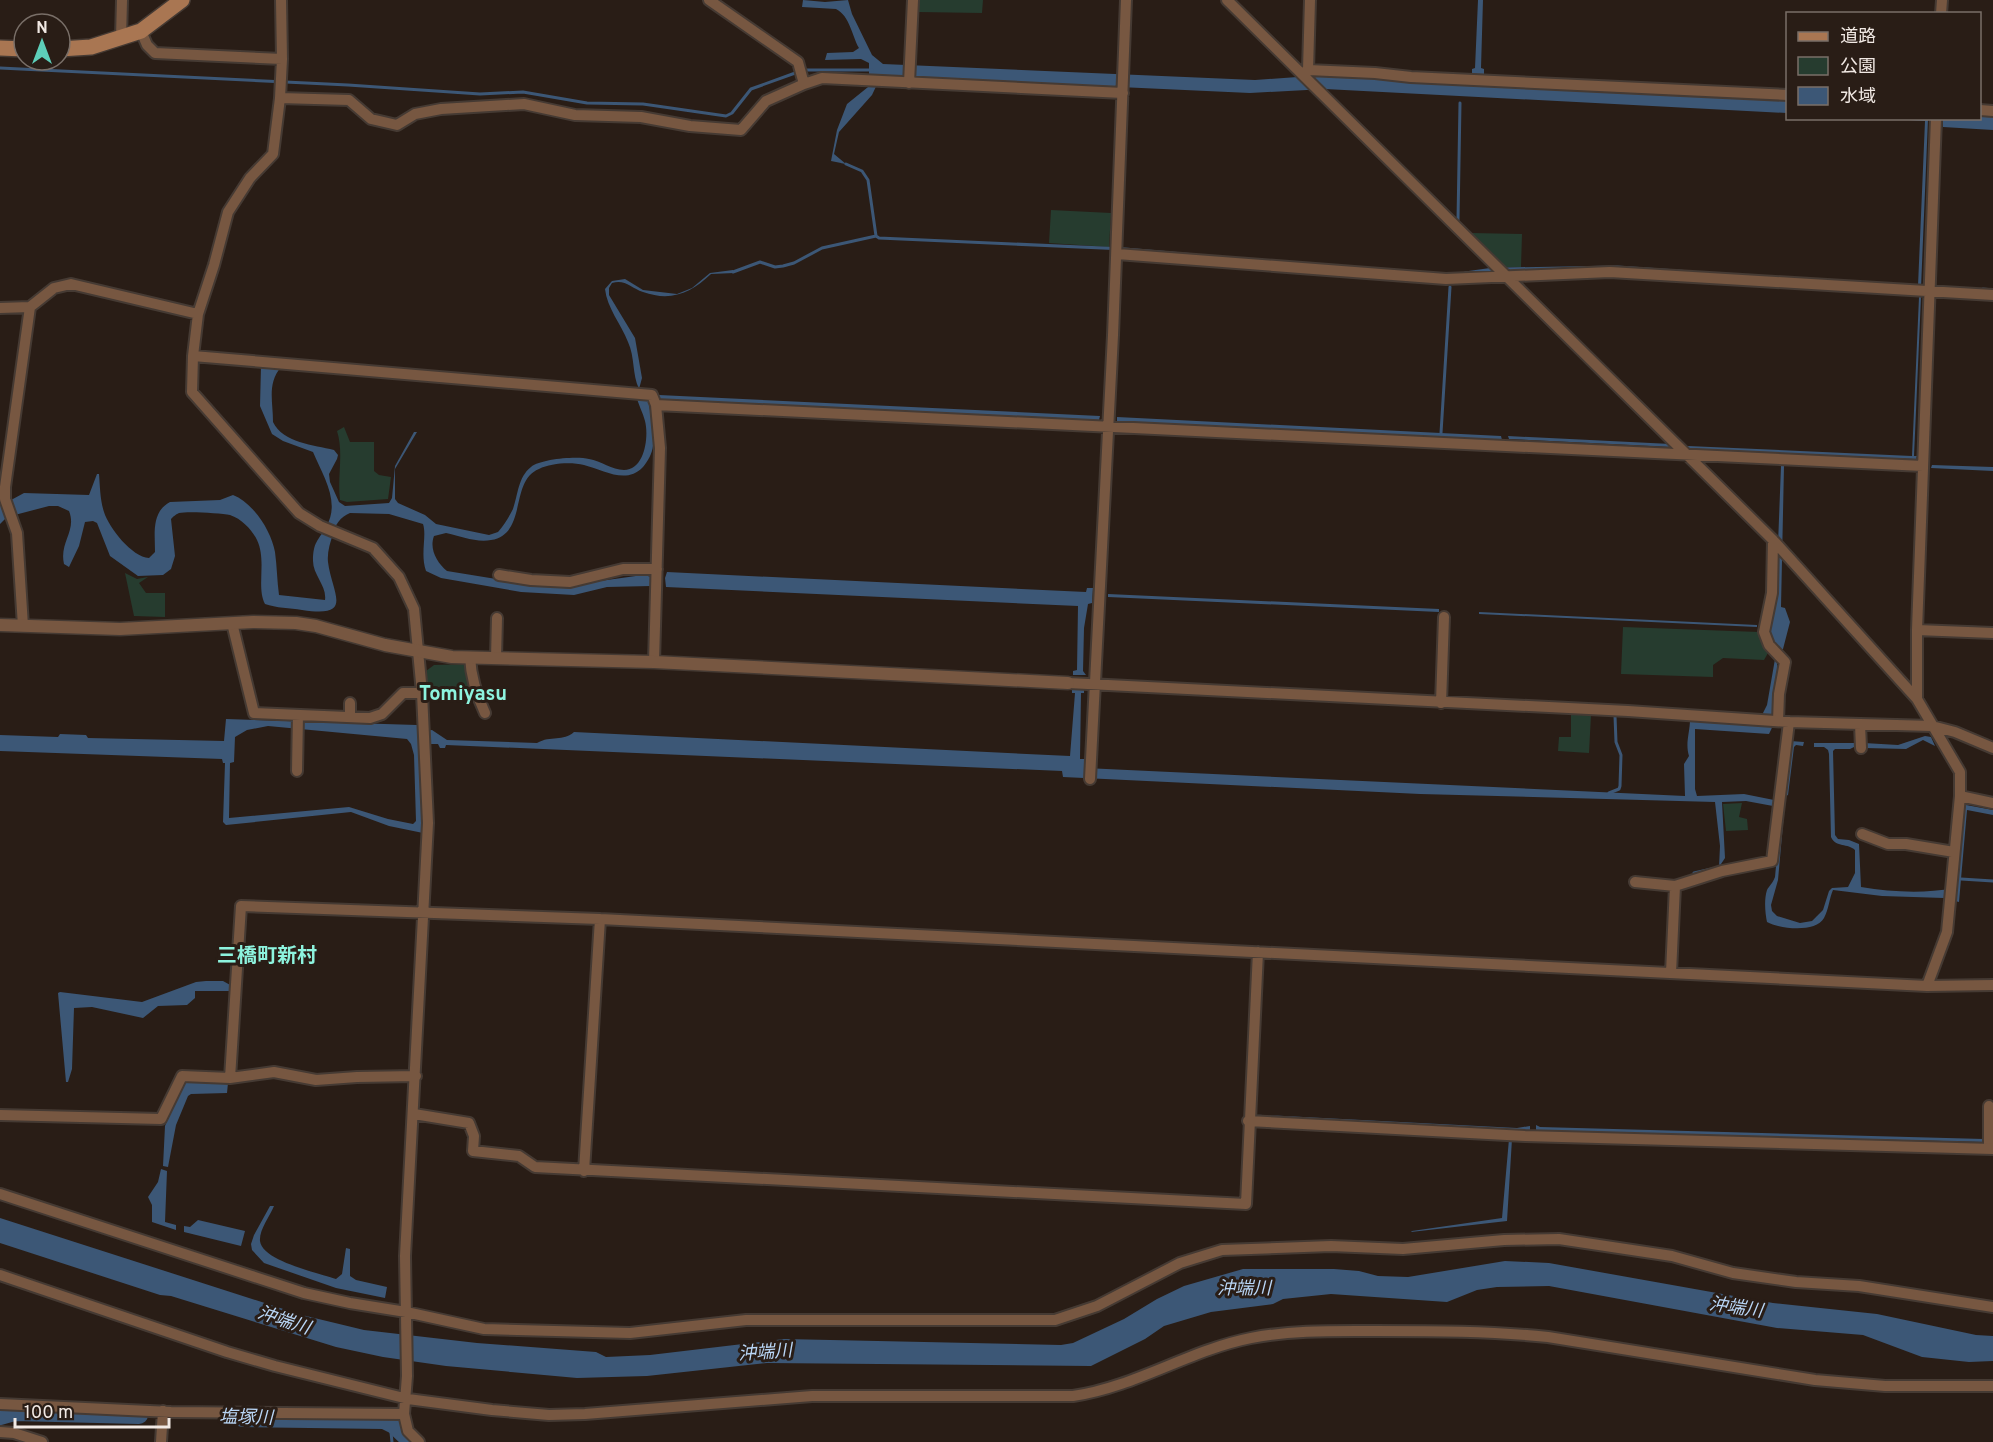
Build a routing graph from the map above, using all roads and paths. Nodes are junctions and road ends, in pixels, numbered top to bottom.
1 (122, 0) edge
2 (182, 0) edge
3 (281, 0) edge
4 (709, 0) edge
5 (913, 0) edge
6 (1126, 0) edge
7 (1227, 0) edge
8 (1310, 0) edge
9 (141, 31) junction
10 (121, 38) junction
11 (72, 48) edge
12 (282, 59) junction
13 (1305, 74) junction
14 (909, 83) junction
15 (804, 84) junction
16 (1123, 93) junction
17 (1786, 95) edge
18 (280, 98) junction
19 (1936, 122) edge
20 (1117, 254) junction
21 (1507, 276) junction
22 (1929, 292) junction
23 (1993, 295) edge
24 (30, 307) junction
25 (0, 308) edge
26 (198, 314) junction
27 (193, 356) junction
28 (656, 405) junction
29 (1108, 426) junction
30 (1687, 454) junction
31 (1923, 466) junction
32 (1773, 540) junction
33 (657, 571) junction
34 (499, 575) dead end
35 (1444, 617) dead end
36 (497, 618) dead end
37 (232, 623) junction
38 (0, 625) edge
39 (23, 626) junction
40 (1917, 630) junction
41 (1993, 633) edge
42 (419, 652) junction
43 (470, 657) junction
44 (496, 658) junction
45 (654, 662) junction
46 (1068, 683) joint
47 (1091, 684) junction
48 (422, 693) junction
49 (1917, 699) junction
50 (350, 703) dead end
51 (1441, 703) junction
52 (485, 713) dead end
53 (298, 715) junction
54 (350, 717) junction
55 (1784, 721) junction
56 (1860, 724) junction
57 (1932, 726) junction
58 (1861, 748) dead end
59 (1993, 748) edge
60 (297, 771) dead end
61 (1090, 779) dead end
62 (1960, 796) junction
63 (1993, 803) edge
64 (1862, 834) dead end
65 (1954, 852) junction
66 (1635, 882) dead end
67 (1675, 886) junction
68 (422, 912) junction
69 (600, 919) junction
70 (1258, 952) junction
71 (1671, 973) junction
72 (1993, 985) edge
73 (1927, 986) junction
74 (416, 1077) junction
75 (230, 1078) junction
76 (1989, 1106) dead end
77 (414, 1114) junction
78 (0, 1115) edge
79 (1248, 1121) junction
80 (1991, 1149) edge
81 (584, 1171) junction
82 (0, 1194) edge
83 (0, 1275) edge
84 (1993, 1307) edge
85 (406, 1312) junction
86 (1993, 1386) edge
87 (405, 1398) junction
88 (0, 1404) edge
89 (163, 1411) junction
90 (404, 1414) junction
91 (0, 1432) edge
92 (42, 1442) edge
93 (161, 1442) edge
94 (419, 1442) edge

1 - 10 street
2 - 9 main road
3 - 12 street
4 - 15 street
5 - 14 street
6 - 16 street
7 - 13 street
8 - 13 street
9 - 10 main road
9 - 12 street
10 - 11 main road
12 - 18 street
13 - 17 street
13 - 21 street
14 - 15 street
14 - 16 street
15 - 18 street
16 - 20 street
18 - 26 street
19 - 22 street
20 - 21 street
20 - 29 street
21 - 22 street
21 - 30 street
22 - 23 street
22 - 31 street
24 - 25 street
24 - 26 street
24 - 39 street
26 - 27 street
27 - 28 street
27 - 42 street
28 - 29 street
28 - 33 street
29 - 30 street
29 - 47 street
30 - 31 street
30 - 32 street
31 - 40 street
32 - 49 street
32 - 55 street
33 - 34 street
33 - 45 street
35 - 51 street
36 - 44 street
37 - 39 street
37 - 42 street
37 - 53 street
38 - 39 street
40 - 41 street
40 - 49 street
42 - 43 street
42 - 48 street
43 - 44 street
43 - 52 street
44 - 45 street
45 - 46 street
46 - 47 street
47 - 51 street
47 - 61 street
48 - 54 street
48 - 68 street
49 - 57 street
50 - 54 street
51 - 55 street
53 - 54 street
53 - 60 street
55 - 56 street
55 - 67 street
56 - 57 street
56 - 58 street
57 - 59 street
57 - 62 street
62 - 63 street
62 - 65 street
64 - 65 street
65 - 73 street
66 - 67 street
67 - 71 street
68 - 69 street
68 - 74 street
68 - 75 street
69 - 70 street
69 - 81 street
70 - 71 street
70 - 79 street
71 - 73 street
72 - 73 street
74 - 75 street
74 - 77 street
75 - 78 street
76 - 80 street
77 - 81 street
77 - 85 street
79 - 80 street
79 - 81 street
82 - 85 street
83 - 87 street
84 - 85 street
85 - 87 street
86 - 87 street
87 - 90 street
88 - 89 street
89 - 90 street
89 - 93 street
90 - 94 street
91 - 92 street

